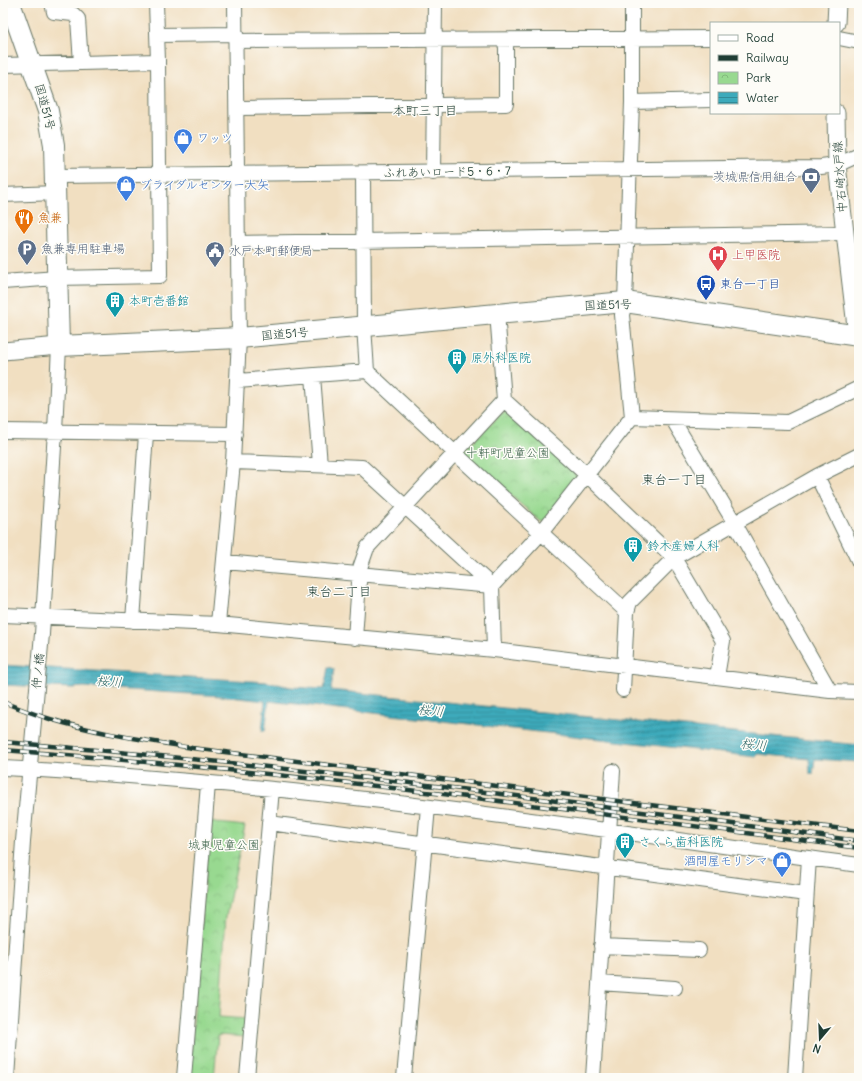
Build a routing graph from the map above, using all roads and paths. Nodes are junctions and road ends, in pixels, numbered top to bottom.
1 (10, 3) edge
2 (52, 3) edge
3 (156, 3) edge
4 (235, 3) edge
5 (435, 3) edge
6 (632, 3) edge
7 (837, 3) edge
8 (836, 22) edge
9 (158, 35) junction
10 (236, 38) junction
11 (710, 38) edge
12 (840, 38) edge
13 (436, 39) junction
14 (632, 39) junction
15 (506, 40) junction
16 (859, 42) edge
17 (158, 61) junction
18 (81, 63) junction
19 (33, 64) junction
20 (3, 65) edge
21 (710, 100) edge
22 (632, 102) junction
23 (435, 104) junction
24 (238, 108) junction
25 (836, 114) edge
26 (859, 155) edge
27 (837, 165) junction
28 (630, 170) junction
29 (433, 172) junction
30 (363, 174) junction
31 (159, 175) junction
32 (238, 175) junction
33 (56, 185) junction
34 (3, 195) edge
35 (844, 233) junction
36 (627, 238) junction
37 (363, 242) junction
38 (238, 243) junction
39 (57, 278) junction
40 (3, 282) edge
41 (625, 302) junction
42 (498, 313) junction
43 (364, 326) junction
44 (239, 338) junction
45 (858, 338) edge
46 (58, 346) junction
47 (3, 351) edge
48 (368, 371) junction
49 (313, 376) junction
50 (237, 381) junction
51 (859, 388) edge
52 (504, 400) junction
53 (632, 417) junction
54 (673, 420) junction
55 (3, 431) edge
56 (55, 431) junction
57 (146, 434) junction
58 (235, 434) junction
59 (455, 453) junction
60 (859, 454) edge
61 (233, 462) junction
62 (320, 465) junction
63 (587, 475) junction
64 (817, 476) junction
65 (404, 507) junction
66 (734, 522) junction
67 (542, 533) junction
68 (674, 558) junction
69 (225, 562) junction
70 (859, 562) edge
71 (360, 575) junction
72 (492, 586) junction
73 (627, 612) junction
74 (3, 615) edge
75 (43, 618) junction
76 (133, 621) junction
77 (218, 624) junction
78 (355, 638) junction
79 (494, 650) junction
80 (625, 664) junction
81 (717, 677) junction
82 (622, 690) dead end
83 (830, 691) junction
84 (859, 692) edge
85 (3, 768) edge
86 (31, 770) junction
87 (613, 771) dead end
88 (208, 784) junction
89 (272, 789) junction
90 (428, 807) junction
91 (269, 823) junction
92 (608, 831) junction
93 (424, 844) junction
94 (810, 858) junction
95 (859, 865) edge
96 (606, 868) junction
97 (806, 894) junction
98 (601, 946) junction
99 (699, 950) dead end
100 (599, 983) junction
101 (676, 988) dead end
102 (7, 1078) edge
103 (184, 1078) edge
104 (247, 1078) edge
105 (404, 1078) edge
106 (593, 1078) edge
107 (795, 1078) edge

1 - 19 highway, 国道51号
2 - 18 street
3 - 9 street
4 - 10 street
5 - 13 street
6 - 14 street
7 - 8 main road
9 - 10 street
9 - 17 street
10 - 13 street
10 - 24 street
11 - 14 street
12 - 16 street
13 - 15 street
13 - 23 street
14 - 15 street
14 - 22 street
15 - 23 street
17 - 18 street
17 - 31 street
18 - 19 street
19 - 20 street
19 - 33 highway, 国道51号
21 - 22 street
22 - 28 street
23 - 24 street
23 - 29 street
24 - 32 street
25 - 27 main road, 中石崎水戸線
26 - 27 street, ふれあいロード5・6・7
27 - 28 street, ふれあいロード5・6・7
27 - 35 main road, 中石崎水戸線
28 - 29 street, ふれあいロード5・6・7
28 - 36 street
29 - 30 street, ふれあいロード5・6・7
30 - 32 street, ふれあいロード5・6・7
30 - 37 street
31 - 32 street, ふれあいロード5・6・7
31 - 33 street, ふれあいロード5・6・7
31 - 39 street
32 - 38 street
33 - 34 street, ふれあいロード5・6・7
33 - 39 highway, 国道51号
35 - 36 street
35 - 45 main road, 中石崎水戸線
36 - 37 street
36 - 41 street
37 - 38 street
37 - 43 street
38 - 44 street
39 - 40 street
39 - 46 highway, 国道51号
41 - 42 highway, 国道51号
41 - 45 highway, 国道51号
41 - 53 street
42 - 43 highway, 国道51号
42 - 52 street
43 - 44 highway, 国道51号
43 - 48 street
44 - 46 highway, 国道51号
44 - 50 street
46 - 47 main road
46 - 56 street, 仲ノ橋
48 - 49 street
48 - 59 street
49 - 50 street
49 - 62 street
50 - 58 street
51 - 54 street
52 - 59 street
52 - 63 street
53 - 54 street
53 - 63 street
54 - 66 street
55 - 56 street
56 - 57 street
56 - 75 street, 仲ノ橋
57 - 58 street
57 - 76 street
58 - 61 street
59 - 65 street
59 - 67 street
60 - 64 street
61 - 62 street
61 - 69 street
62 - 65 street
63 - 67 street
63 - 68 street
64 - 66 street
64 - 70 street
65 - 71 street
65 - 72 street
66 - 68 street
66 - 83 street
67 - 72 street
67 - 73 street
68 - 73 street
68 - 81 street
69 - 71 street
69 - 77 street
71 - 72 street
71 - 78 street
72 - 79 street
73 - 80 street
74 - 75 street
75 - 76 street
75 - 86 street, 仲ノ橋
76 - 77 street
77 - 78 street
78 - 79 street
79 - 80 street
80 - 81 street
80 - 82 street
81 - 83 street
83 - 84 street
85 - 86 street
86 - 88 street
86 - 102 street, 仲ノ橋
87 - 92 street
88 - 89 street
88 - 103 street
89 - 90 street
89 - 91 street
90 - 92 street
90 - 93 street
91 - 93 street
91 - 104 street
92 - 94 street
92 - 96 street
93 - 96 street
93 - 105 street
94 - 95 street
94 - 97 street
96 - 97 street
96 - 98 street
97 - 107 street
98 - 99 street
98 - 100 street
100 - 101 street
100 - 106 street

